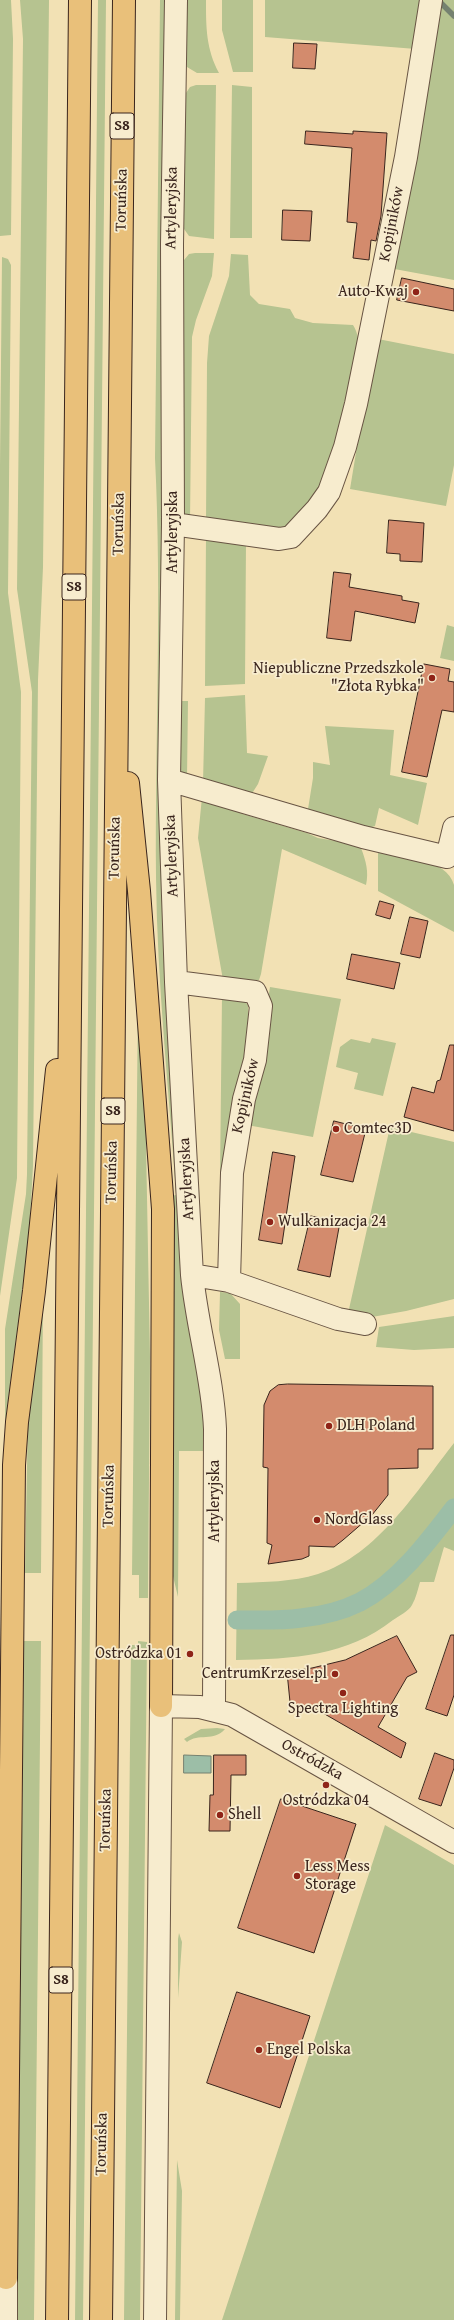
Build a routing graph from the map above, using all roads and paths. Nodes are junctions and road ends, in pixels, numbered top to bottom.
1 (80, 0) edge
2 (124, 0) edge
3 (176, 0) edge
4 (431, 0) edge
5 (173, 524) junction
6 (118, 625) junction
7 (169, 780) junction
8 (454, 828) edge
9 (71, 921) junction
10 (176, 982) junction
11 (192, 1275) junction
12 (229, 1281) junction
13 (365, 1324) dead end
14 (160, 1706) junction
15 (214, 1709) junction
16 (454, 1842) edge
17 (6, 2278) junction
18 (0, 2299) edge
19 (6, 2320) edge
20 (57, 2320) edge
21 (101, 2320) edge
22 (154, 2320) edge

1 - 9 highway, S8
2 - 6 highway, Toruńska / S8
3 - 5 street, Artyleryjska
4 - 5 street, Kopijników
5 - 7 street, Artyleryjska
6 - 14 highway
6 - 21 highway, Toruńska / S8
7 - 8 street
7 - 10 street, Artyleryjska
9 - 17 highway
9 - 20 highway, S8
10 - 11 street, Artyleryjska
10 - 12 street, Kopijników
11 - 12 street
11 - 15 street, Artyleryjska
12 - 13 street
14 - 15 street, Ostródzka
14 - 22 street
15 - 16 street, Ostródzka
17 - 18 street
17 - 19 street

